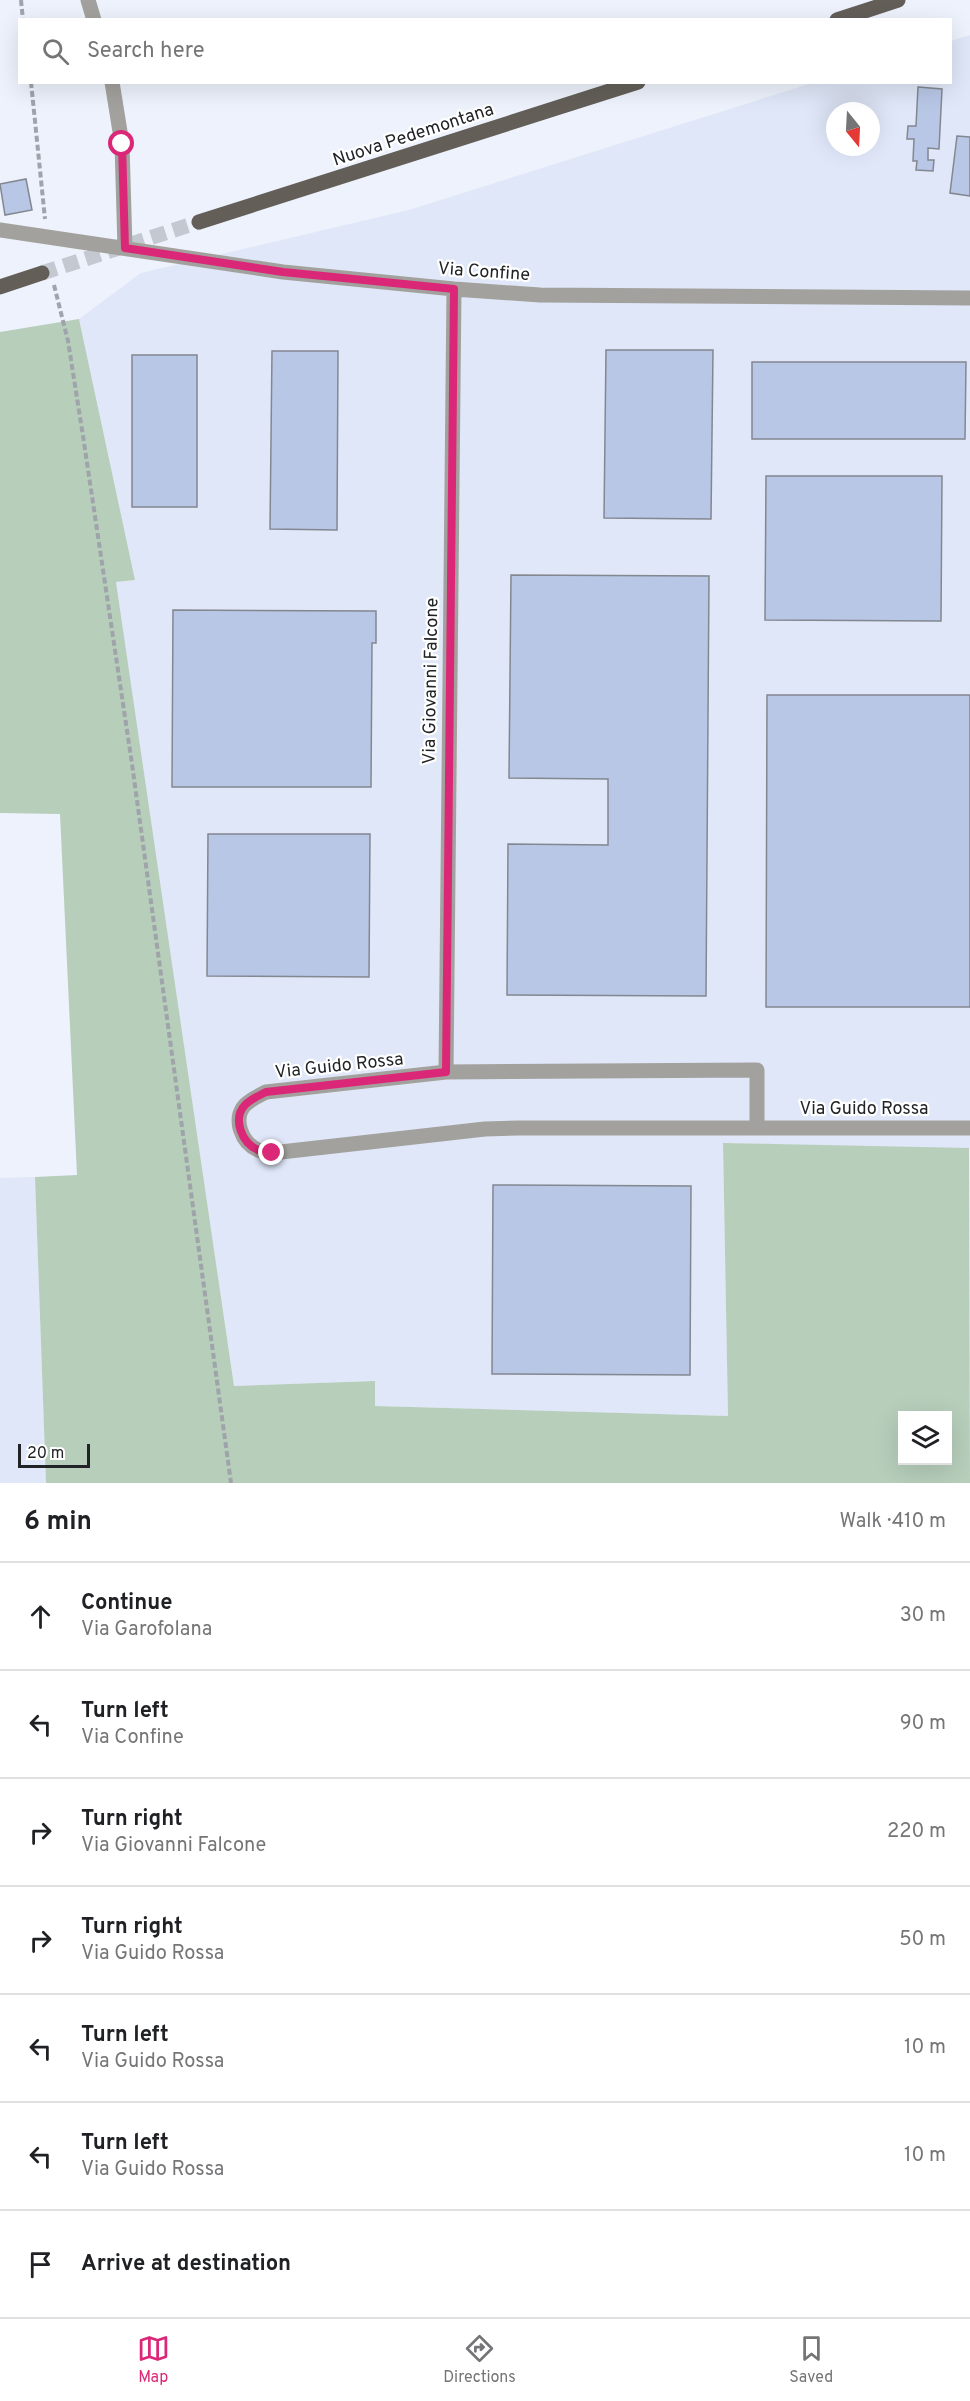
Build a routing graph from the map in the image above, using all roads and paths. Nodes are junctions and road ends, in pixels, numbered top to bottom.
1 (21, 0) edge
2 (88, 0) edge
3 (898, 0) edge
4 (23, 18) edge
5 (93, 18) edge
6 (843, 18) edge
7 (31, 84) edge
8 (112, 84) edge
9 (632, 84) edge
10 (46, 211) dead end
11 (199, 222) tunnel mouth
12 (0, 230) edge
13 (125, 248) junction
14 (42, 273) tunnel mouth
15 (0, 287) edge
16 (454, 289) junction
17 (56, 291) dead end
18 (970, 298) edge
19 (446, 1072) junction
20 (757, 1128) junction
21 (970, 1128) edge
22 (231, 1483) edge

1 - 4 path
2 - 5 street
3 - 6 main road
7 - 10 path
8 - 13 street
9 - 11 main road, Nuova Pedemontana
12 - 13 street, Via Confine
13 - 16 street, Via Confine
14 - 15 main road
16 - 18 street, Via Confine
16 - 19 street, Via Giovanni Falcone
17 - 22 path
19 - 20 street, Via Guido Rossa
19 - 20 street, Via Guido Rossa
20 - 21 street, Via Guido Rossa

